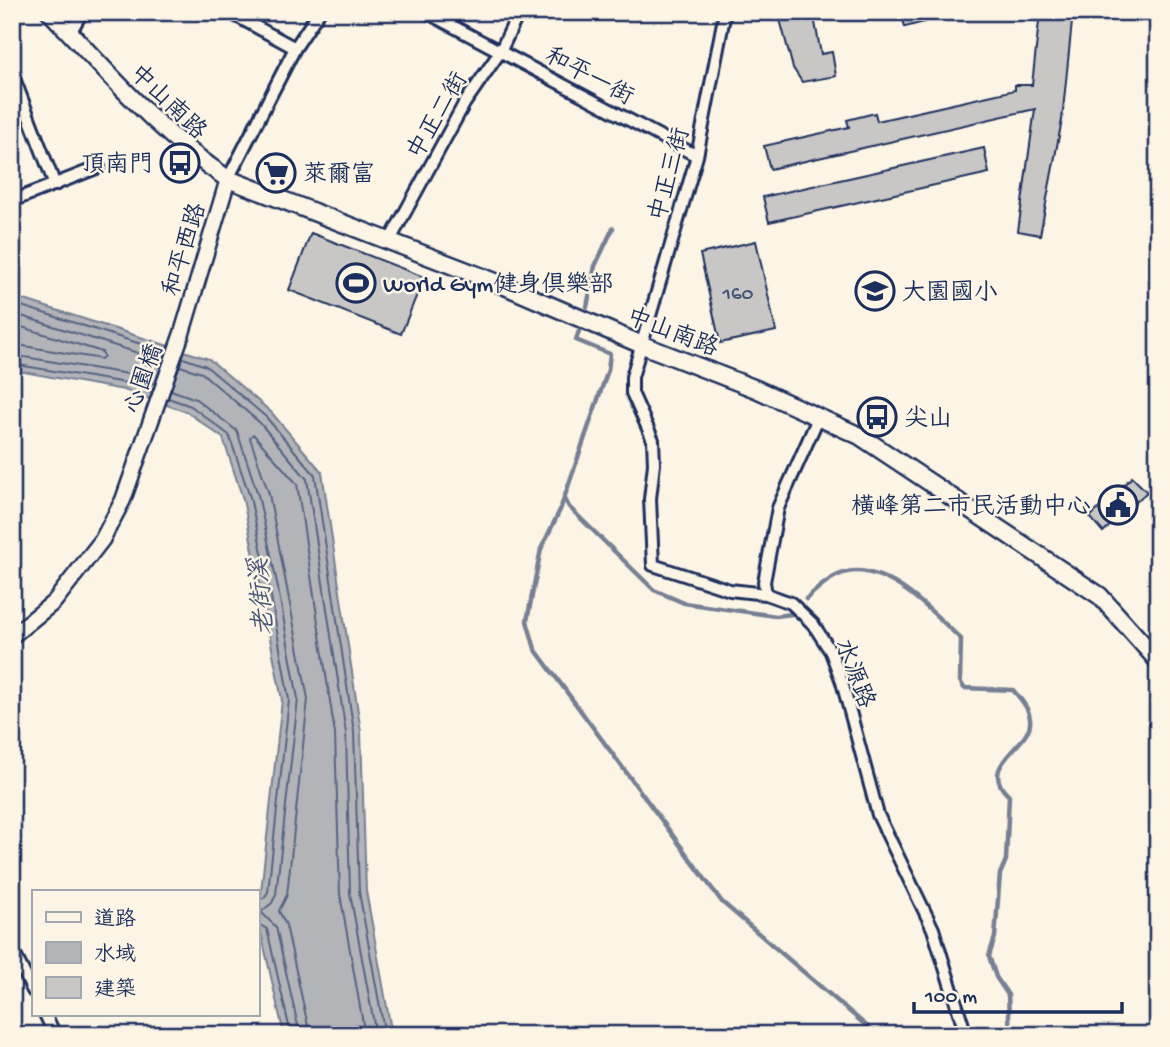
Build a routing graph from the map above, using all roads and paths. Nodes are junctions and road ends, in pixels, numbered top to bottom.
1 (50, 12) edge
2 (82, 12) edge
3 (229, 12) edge
4 (319, 12) edge
5 (426, 12) edge
6 (519, 12) edge
7 (725, 12) edge
8 (70, 33) junction
9 (295, 48) junction
10 (500, 52) junction
11 (12, 73) edge
12 (697, 156) junction
13 (99, 167) dead end
14 (228, 179) junction
15 (55, 185) junction
16 (12, 201) edge
17 (390, 240) junction
18 (182, 333) joint
19 (640, 344) junction
20 (819, 416) junction
21 (766, 594) junction
22 (12, 636) edge
23 (1158, 661) edge
24 (12, 949) edge
25 (32, 989) edge
26 (46, 1016) edge
27 (55, 1035) edge
28 (966, 1035) edge

1 - 8 main road, 中山南路
2 - 8 street
3 - 9 street
4 - 9 street
5 - 10 street, 和平一街
6 - 10 street, 中正二街
7 - 12 street, 中正三街
8 - 14 main road, 中山南路
9 - 14 street
10 - 12 street, 和平一街
10 - 17 street, 中正二街
11 - 15 street
12 - 19 street, 中正三街
13 - 15 street
14 - 17 main road, 中山南路
14 - 18 street, 和平西路
15 - 16 street
17 - 19 main road, 中山南路
18 - 22 street, 心園橋
19 - 20 main road, 中山南路
19 - 21 street, 水源路
20 - 21 street
20 - 23 main road, 中山南路
21 - 28 street, 水源路
24 - 25 street
26 - 27 street

